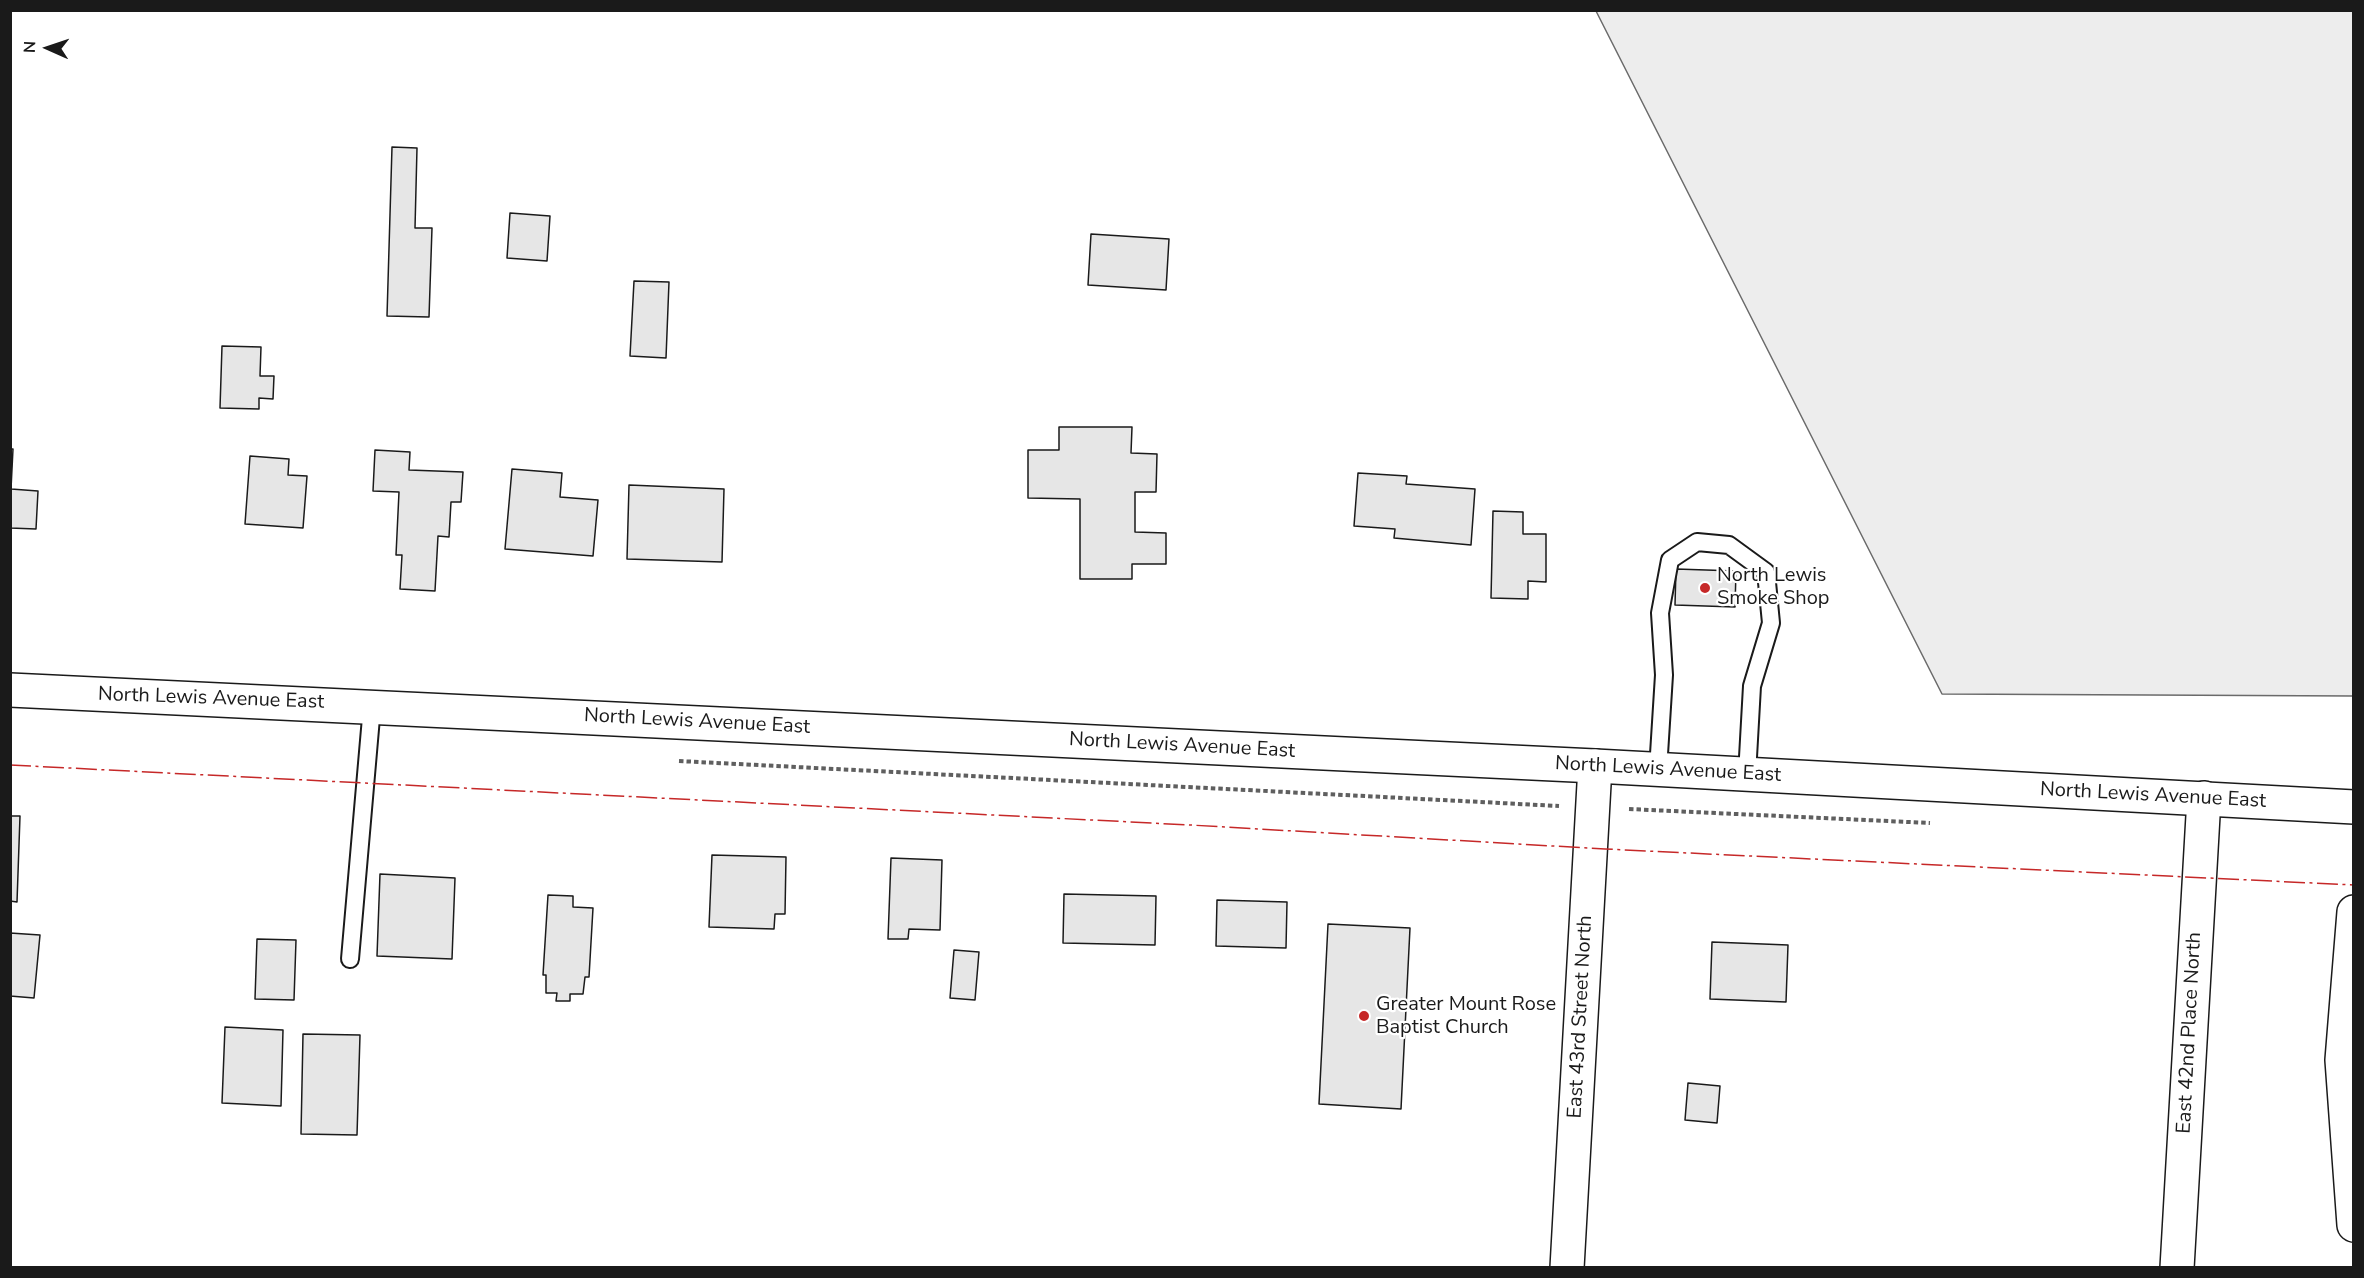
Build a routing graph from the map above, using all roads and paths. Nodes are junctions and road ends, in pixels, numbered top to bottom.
1 (10, 690) edge
2 (372, 706) junction
3 (1595, 766) junction
4 (1658, 770) junction
5 (1747, 775) junction
6 (2204, 798) junction
7 (2354, 807) edge
8 (2354, 912) edge
9 (350, 959) dead end
10 (2354, 1225) edge
11 (1567, 1268) edge
12 (2176, 1268) edge

1 - 2 main road, North Lewis Avenue East
2 - 3 main road, North Lewis Avenue East
2 - 9 lane
3 - 4 main road, North Lewis Avenue East
3 - 11 main road, East 43rd Street North
4 - 5 main road, North Lewis Avenue East
4 - 5 lane
5 - 6 main road, North Lewis Avenue East
6 - 7 main road, North Lewis Avenue East
6 - 12 main road, East 42nd Place North
8 - 10 main road

